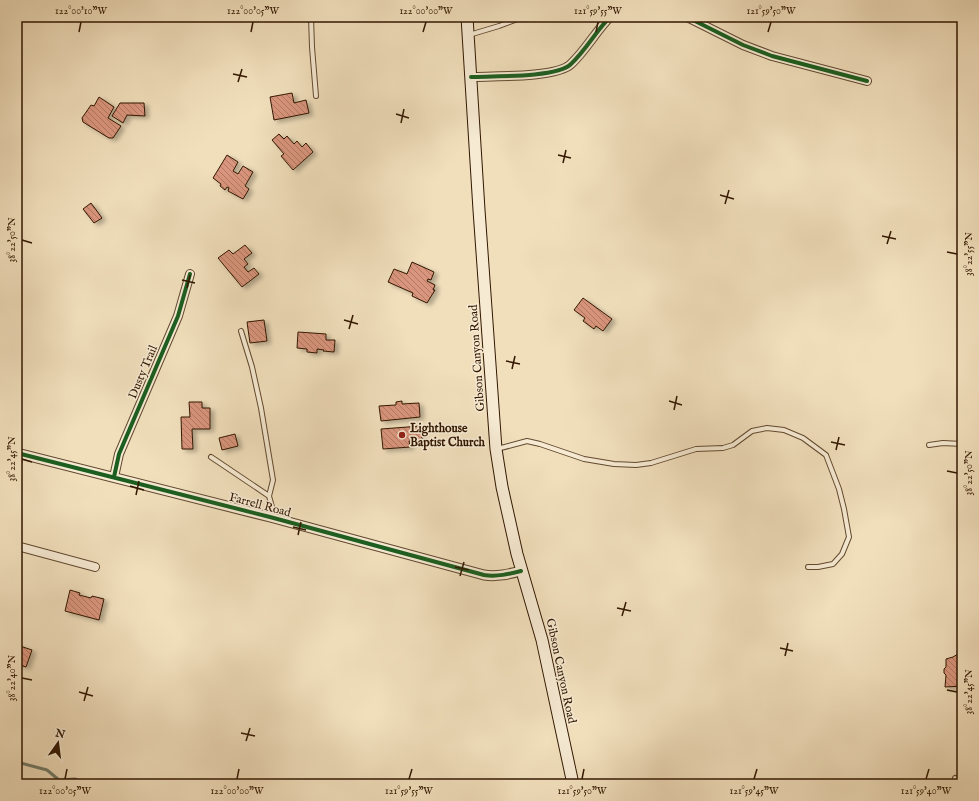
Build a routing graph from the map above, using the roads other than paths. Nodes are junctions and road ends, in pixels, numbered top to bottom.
1 (311, 17) edge
2 (468, 17) edge
3 (523, 17) edge
4 (610, 17) edge
5 (687, 17) edge
6 (469, 35) junction
7 (471, 77) junction
8 (867, 81) dead end
9 (316, 96) dead end
10 (190, 274) dead end
11 (241, 331) dead end
12 (962, 444) edge
13 (929, 445) dead end
14 (496, 449) junction
15 (18, 453) edge
16 (211, 457) dead end
17 (17, 464) edge
18 (114, 477) junction
19 (269, 496) junction
20 (270, 518) junction
21 (17, 546) edge
22 (95, 567) dead end
23 (808, 567) dead end
24 (521, 570) junction
25 (955, 778) dead end
26 (573, 784) edge
27 (960, 784) edge

1 - 9 lane
2 - 6 main road, Gibson Canyon Road
3 - 6 lane
4 - 7 street
5 - 8 street
6 - 7 main road, Gibson Canyon Road
7 - 14 main road, Gibson Canyon Road
10 - 18 street, Dusty Trail
11 - 19 lane
12 - 13 lane
14 - 23 lane
14 - 24 main road, Gibson Canyon Road
15 - 17 street
15 - 18 street, Farrell Road
16 - 19 lane
18 - 20 street, Farrell Road
19 - 20 lane
20 - 24 street, Farrell Road
21 - 22 street
24 - 26 main road, Gibson Canyon Road
25 - 27 lane

